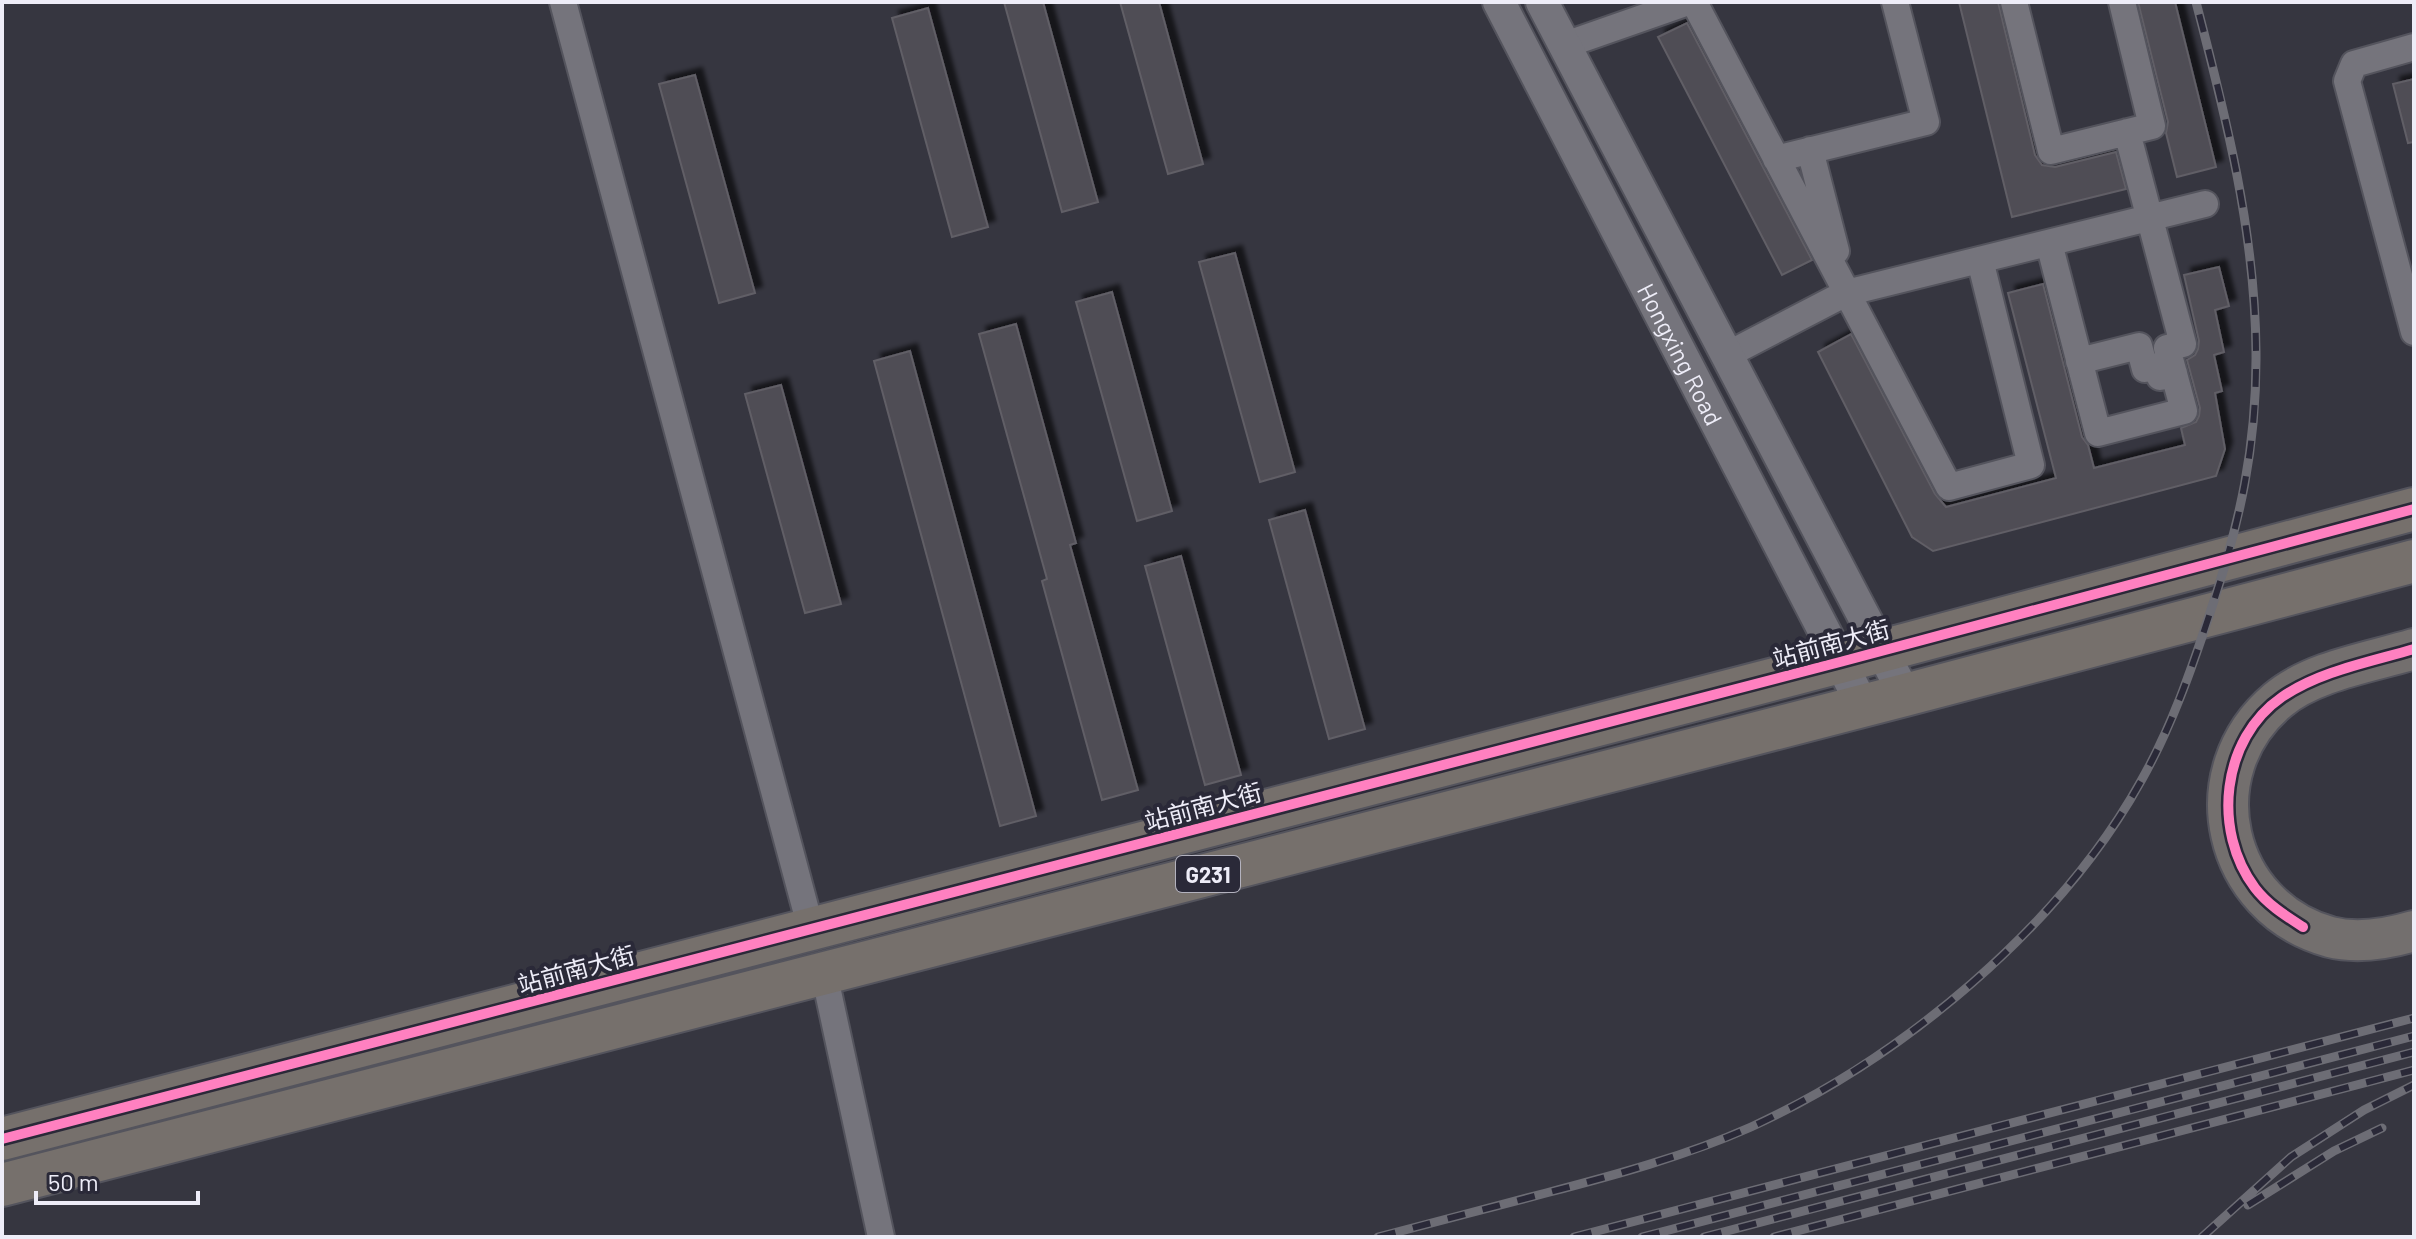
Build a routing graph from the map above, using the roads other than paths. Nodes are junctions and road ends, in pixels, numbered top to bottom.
1 (563, 2) edge
2 (1499, 2) edge
3 (1542, 2) edge
4 (1691, 2) edge
5 (1895, 2) edge
6 (2014, 2) edge
7 (2122, 2) edge
8 (1565, 45) junction
9 (2414, 47) edge
10 (2127, 132) junction
11 (1810, 150) junction
12 (1776, 159) junction
13 (2205, 204) dead end
14 (2149, 218) junction
15 (2049, 243) junction
16 (1980, 260) junction
17 (1846, 293) junction
18 (2414, 332) edge
19 (1727, 355) junction
20 (2079, 361) junction
21 (2174, 373) junction
22 (2414, 509) edge
23 (2414, 561) edge
24 (2414, 649) edge
25 (1882, 651) junction
26 (1840, 662) junction
27 (1905, 695) junction
28 (1863, 706) junction
29 (811, 929) junction
30 (2414, 931) edge
31 (824, 973) junction
32 (2, 1139) edge
33 (2, 1185) edge
34 (881, 1237) edge

1 - 29 street
2 - 26 street, Hongxing Road
3 - 8 street, Hongxing Road
4 - 8 street
4 - 12 street
5 - 11 street
6 - 10 street
7 - 10 street
8 - 19 street, Hongxing Road
9 - 18 street
10 - 14 street
11 - 12 street
11 - 17 street
12 - 17 street
13 - 14 street
14 - 15 street
14 - 21 street
15 - 16 street
15 - 20 street
16 - 17 street
16 - 17 street
17 - 19 street
19 - 25 street, Hongxing Road
20 - 21 street
20 - 21 street
22 - 25 highway, 站前南大街 / G231
23 - 27 highway, G231
24 - 30 main road
25 - 26 highway, 站前南大街 / G231
25 - 27 street, Hongxing Road
26 - 28 street, Hongxing Road
26 - 29 highway, 站前南大街 / G231
27 - 28 highway, G231
28 - 31 highway, G231
29 - 32 highway, 站前南大街 / G231
31 - 33 highway, G231
31 - 34 street

